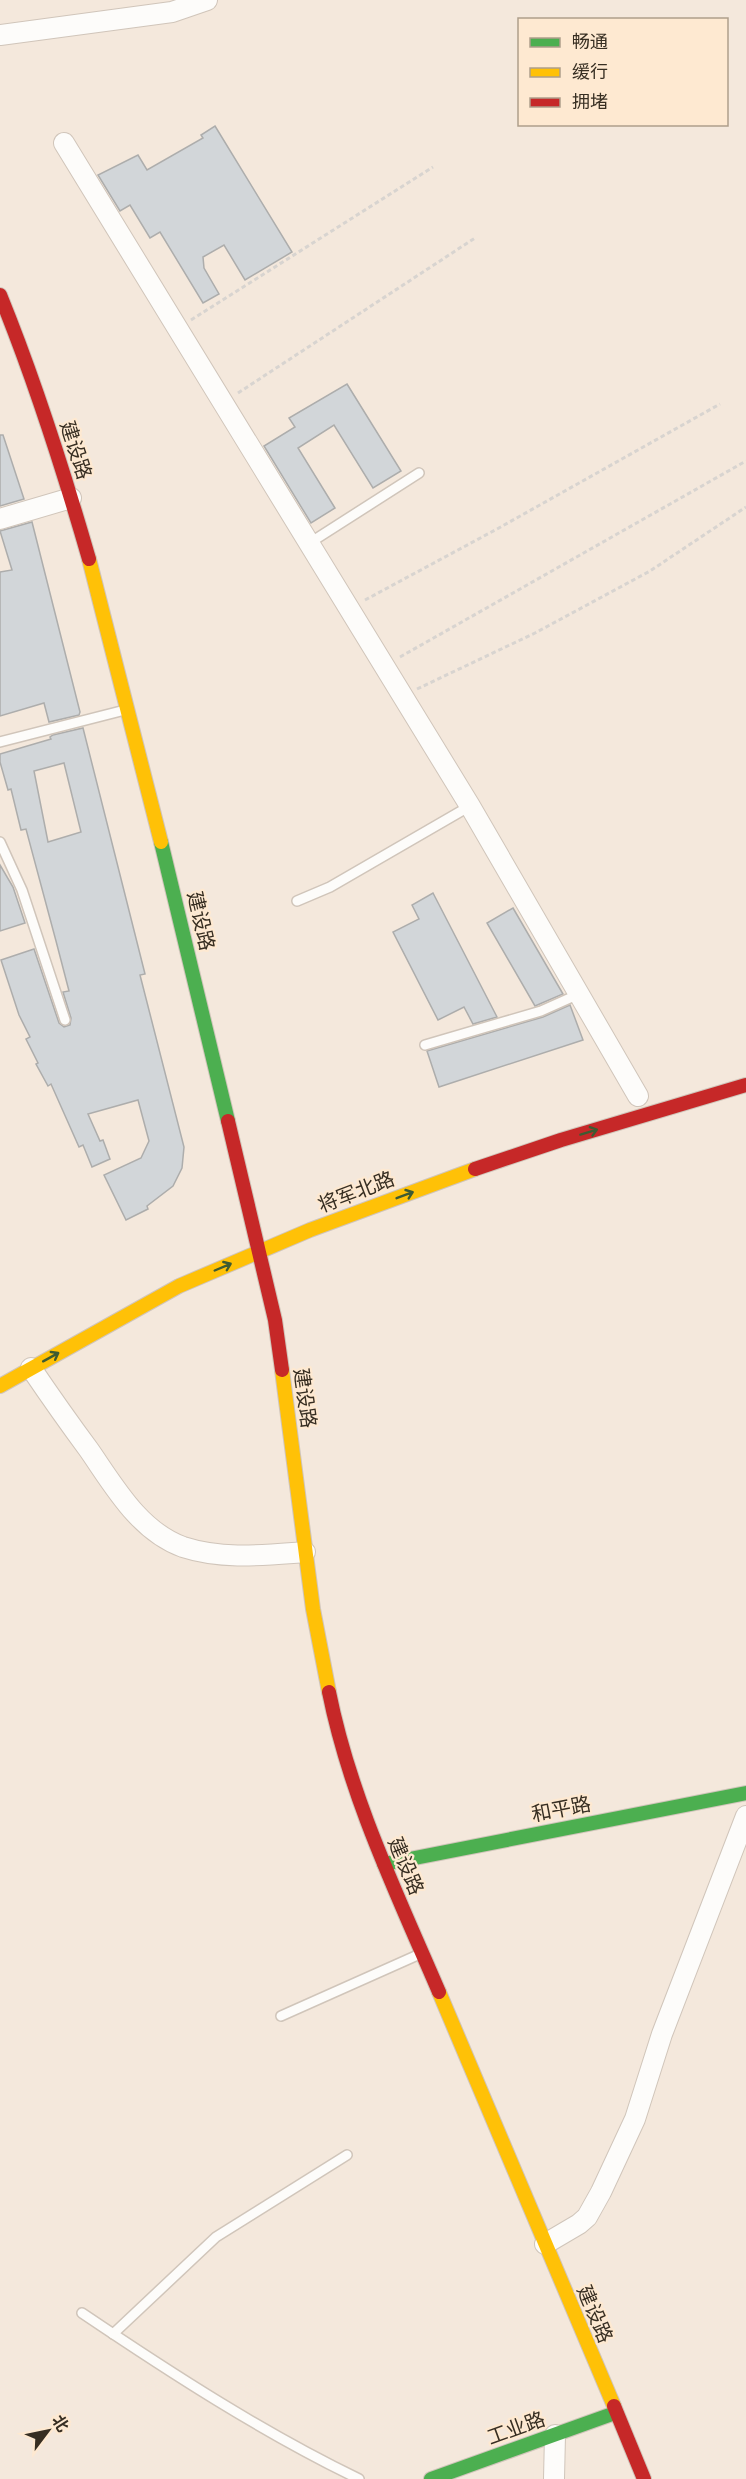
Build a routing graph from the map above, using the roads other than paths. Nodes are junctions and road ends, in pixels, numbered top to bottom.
1 (207, 0) edge
2 (0, 35) edge
3 (64, 143) dead end
4 (0, 295) edge
5 (419, 473) dead end
6 (71, 498) junction
7 (0, 519) edge
8 (308, 544) junction
9 (127, 709) junction
10 (0, 742) edge
11 (470, 806) junction
12 (0, 842) edge
13 (297, 901) dead end
14 (579, 994) junction
15 (65, 1020) dead end
16 (425, 1045) dead end
17 (746, 1085) edge
18 (637, 1096) dead end
19 (259, 1252) junction
20 (31, 1368) junction
21 (0, 1386) edge
22 (305, 1552) junction
23 (746, 1793) edge
24 (746, 1816) edge
25 (384, 1864) junction
26 (422, 1953) junction
27 (280, 2016) dead end
28 (347, 2155) dead end
29 (545, 2244) junction
30 (82, 2313) dead end
31 (113, 2334) junction
32 (615, 2413) junction
33 (555, 2435) junction
34 (359, 2479) edge
35 (431, 2479) edge
36 (554, 2479) edge
37 (644, 2479) edge

1 - 2 street
3 - 8 street
4 - 6 main road, 建设路
5 - 8 lane
6 - 7 street
6 - 9 main road, 建设路
8 - 11 street
9 - 10 lane
9 - 19 main road, 建设路
11 - 13 lane
11 - 14 street
12 - 15 lane
14 - 16 lane
14 - 18 street
19 -> 17 main road, 将军北路
20 -> 19 main road, 将军北路
19 - 22 main road, 建设路
20 - 21 main road, 将军北路
20 - 22 street
22 - 25 main road, 建设路
23 - 25 main road, 和平路
24 - 29 street
25 - 26 main road, 建设路
26 - 27 lane
26 - 29 main road, 建设路
28 - 31 lane
29 - 32 main road, 建设路
30 - 31 lane
31 - 34 lane
32 - 33 main road, 工业路
32 - 37 main road, 建设路
33 - 35 main road, 工业路
33 - 36 street

